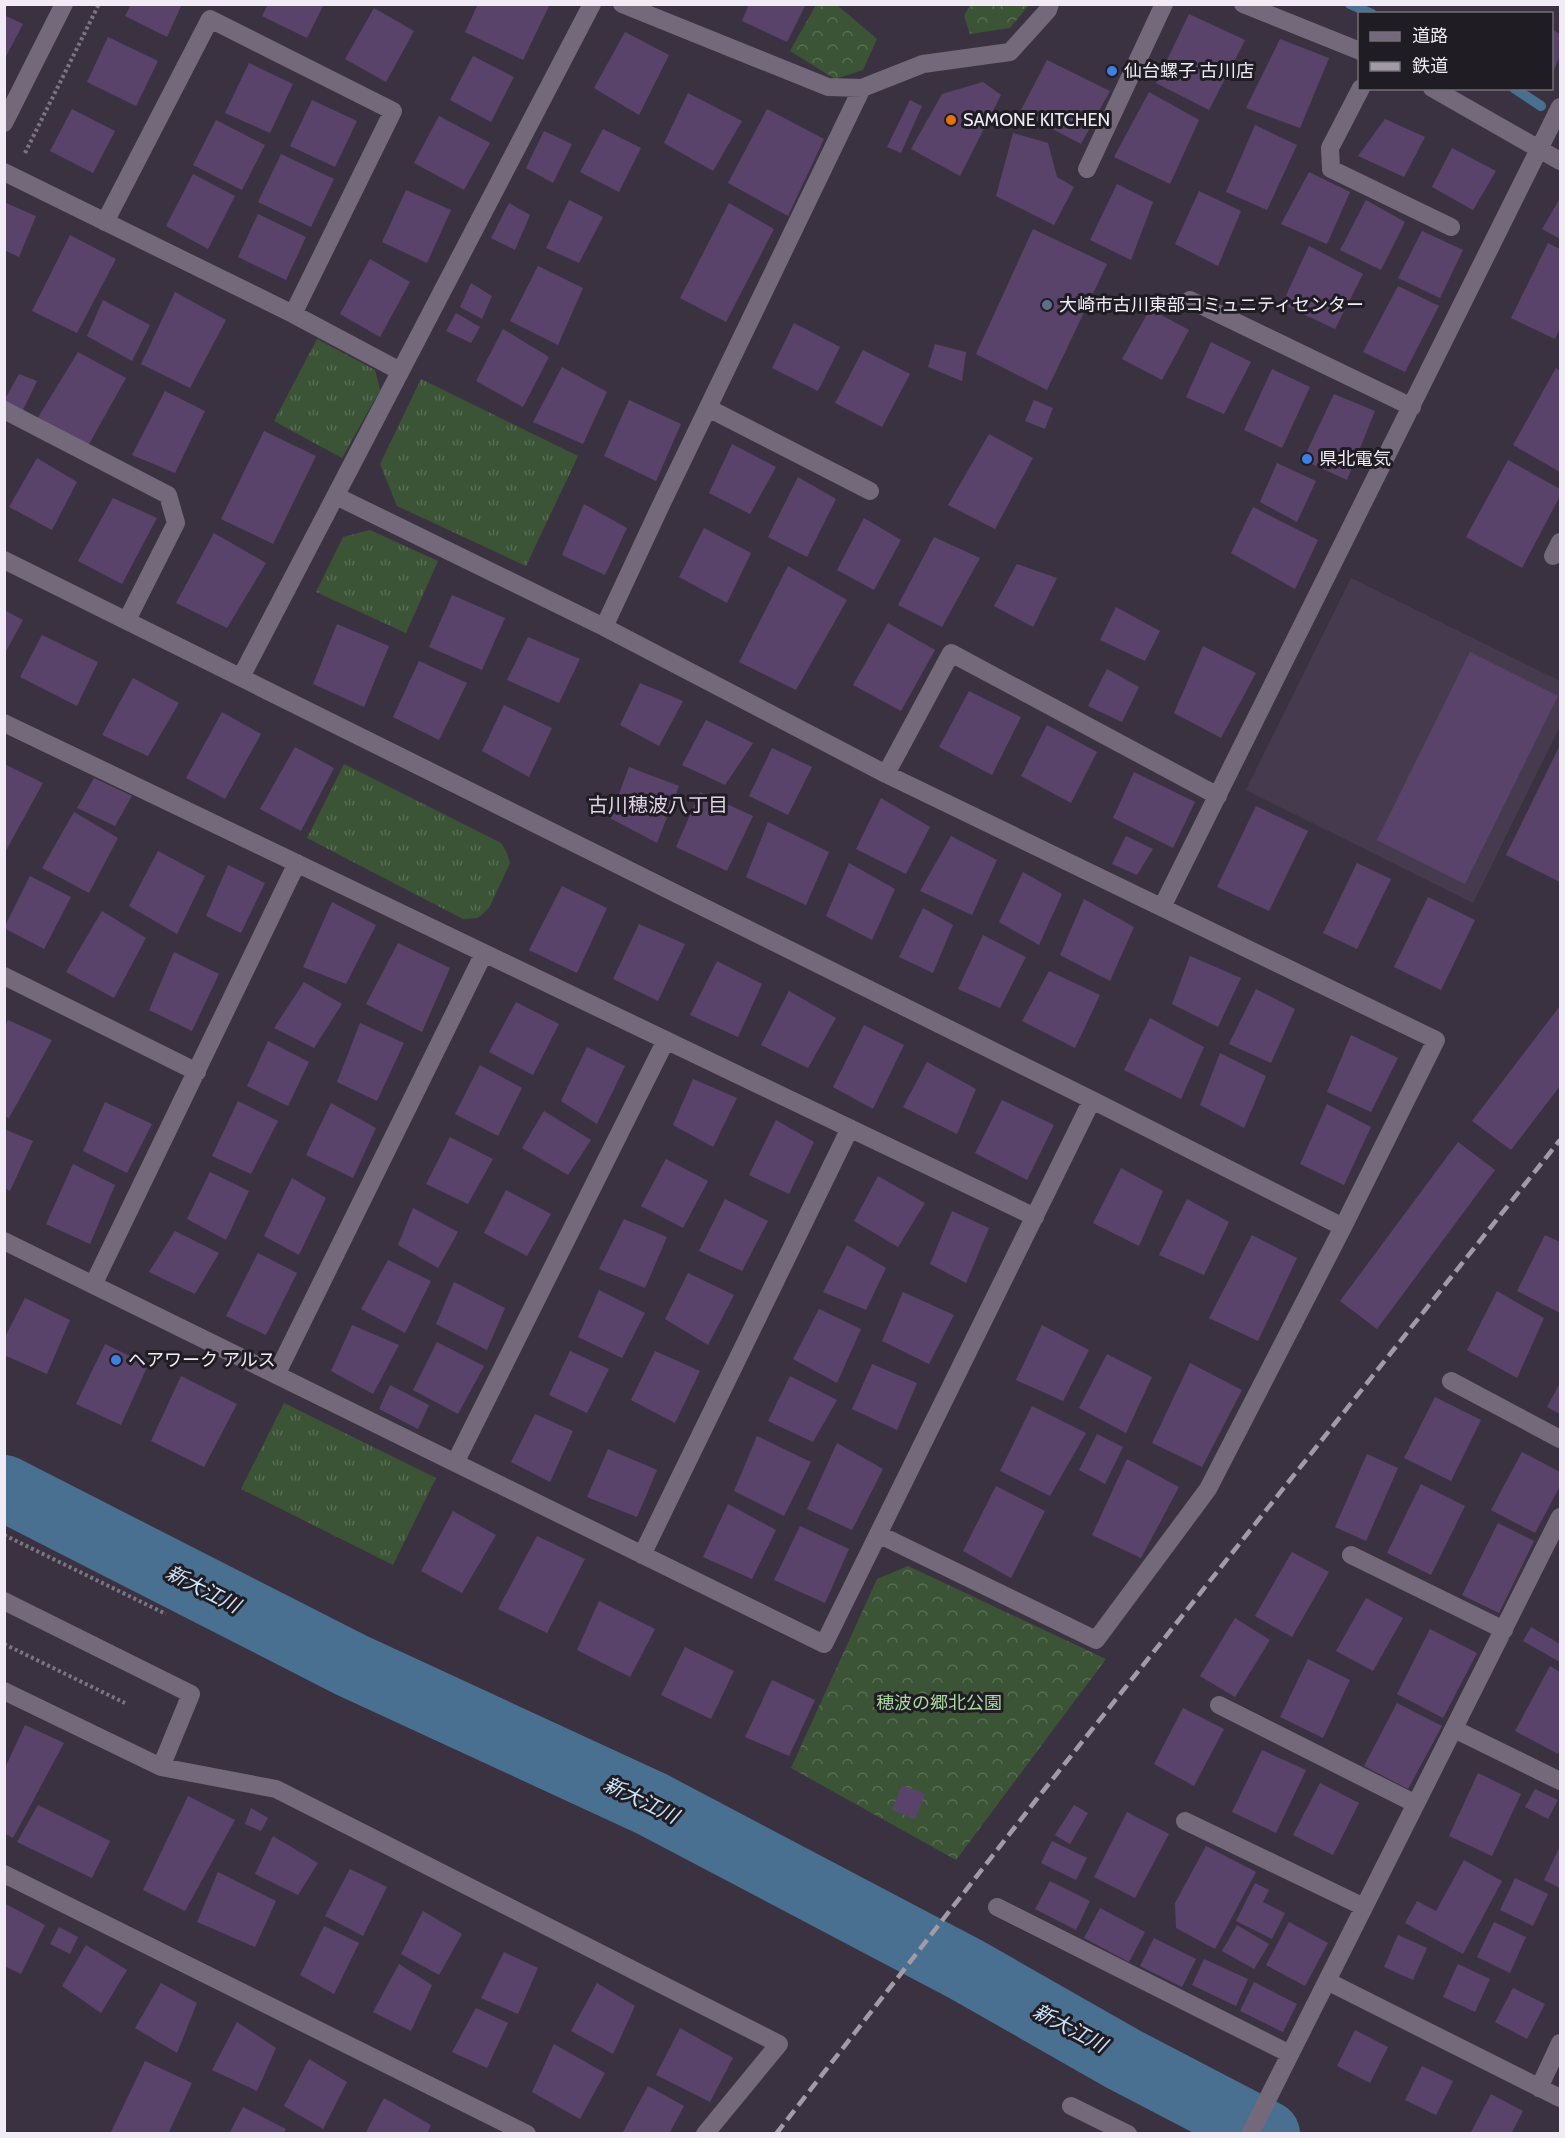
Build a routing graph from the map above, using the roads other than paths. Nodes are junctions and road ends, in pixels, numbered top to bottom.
1 (64, 4) edge
2 (592, 4) edge
3 (622, 4) edge
4 (1050, 4) edge
5 (1164, 4) edge
6 (1243, 4) edge
7 (1358, 51) edge
8 (862, 88) junction
9 (1359, 90) edge
10 (1436, 90) edge
11 (1560, 107) edge
12 (4, 123) edge
13 (1541, 148) junction
14 (1560, 161) edge
15 (1087, 169) dead end
16 (9, 174) edge
17 (105, 222) junction
18 (1451, 227) dead end
19 (1190, 300) dead end
20 (293, 314) junction
21 (400, 371) junction
22 (1412, 407) junction
23 (708, 408) junction
24 (4, 410) edge
25 (870, 491) dead end
26 (336, 496) junction
27 (4, 560) edge
28 (127, 621) junction
29 (604, 627) junction
30 (241, 677) junction
31 (4, 723) edge
32 (886, 774) junction
33 (1218, 795) junction
34 (297, 863) junction
35 (1162, 907) junction
36 (484, 953) junction
37 (4, 976) edge
38 (666, 1040) junction
39 (197, 1072) junction
40 (1092, 1100) junction
41 (850, 1128) junction
42 (1035, 1216) junction
43 (1343, 1227) junction
44 (4, 1241) edge
45 (93, 1285) junction
46 (276, 1375) junction
47 (1451, 1381) dead end
48 (1560, 1439) edge
49 (455, 1463) junction
50 (1560, 1517) edge
51 (878, 1534) junction
52 (1554, 1544) edge
53 (642, 1555) junction
54 (1351, 1555) dead end
55 (4, 1601) edge
56 (1504, 1630) junction
57 (4, 1691) edge
58 (1219, 1705) dead end
59 (1454, 1729) junction
60 (160, 1767) junction
61 (1560, 1781) edge
62 (1416, 1804) junction
63 (1185, 1821) dead end
64 (4, 1874) edge
65 (997, 1907) dead end
66 (1364, 1907) junction
67 (1327, 1981) junction
68 (1560, 2043) edge
69 (1290, 2054) junction
70 (1539, 2088) junction
71 (1560, 2098) edge
72 (1071, 2106) dead end
73 (527, 2133) edge
74 (705, 2133) edge
75 (1128, 2133) edge
76 (1250, 2133) edge

1 - 12 street
2 - 21 street
3 - 8 street
4 - 8 street
5 - 15 street
6 - 7 street
8 - 23 street
9 - 18 street
10 - 13 street
11 - 13 street
13 - 14 street
13 - 22 street
16 - 17 street
17 - 20 street
17 - 20 street
19 - 22 street
20 - 21 street
21 - 26 street
22 - 33 street
23 - 25 street
23 - 29 street
24 - 28 street
26 - 29 street
26 - 30 street
27 - 28 street
28 - 30 street
29 - 32 street
30 - 40 street
31 - 34 street
32 - 33 street
32 - 35 street
33 - 35 street
34 - 36 street
34 - 39 street
35 - 43 street
36 - 38 street
36 - 46 street
37 - 39 street
38 - 41 street
38 - 49 street
39 - 45 street
40 - 42 street
40 - 43 street
41 - 42 street
41 - 53 street
42 - 51 street
43 - 51 street
44 - 45 street
45 - 46 street
46 - 49 street
47 - 48 street
49 - 53 street
50 - 52 street
51 - 53 street
52 - 56 street
54 - 56 street
55 - 60 street
56 - 59 street
57 - 60 street
58 - 62 street
59 - 61 street
59 - 62 street
60 - 74 street
62 - 66 street
63 - 66 street
64 - 73 street
65 - 69 street
66 - 67 street
67 - 69 street
67 - 70 street
68 - 70 street
69 - 76 street
70 - 71 street
72 - 75 street

